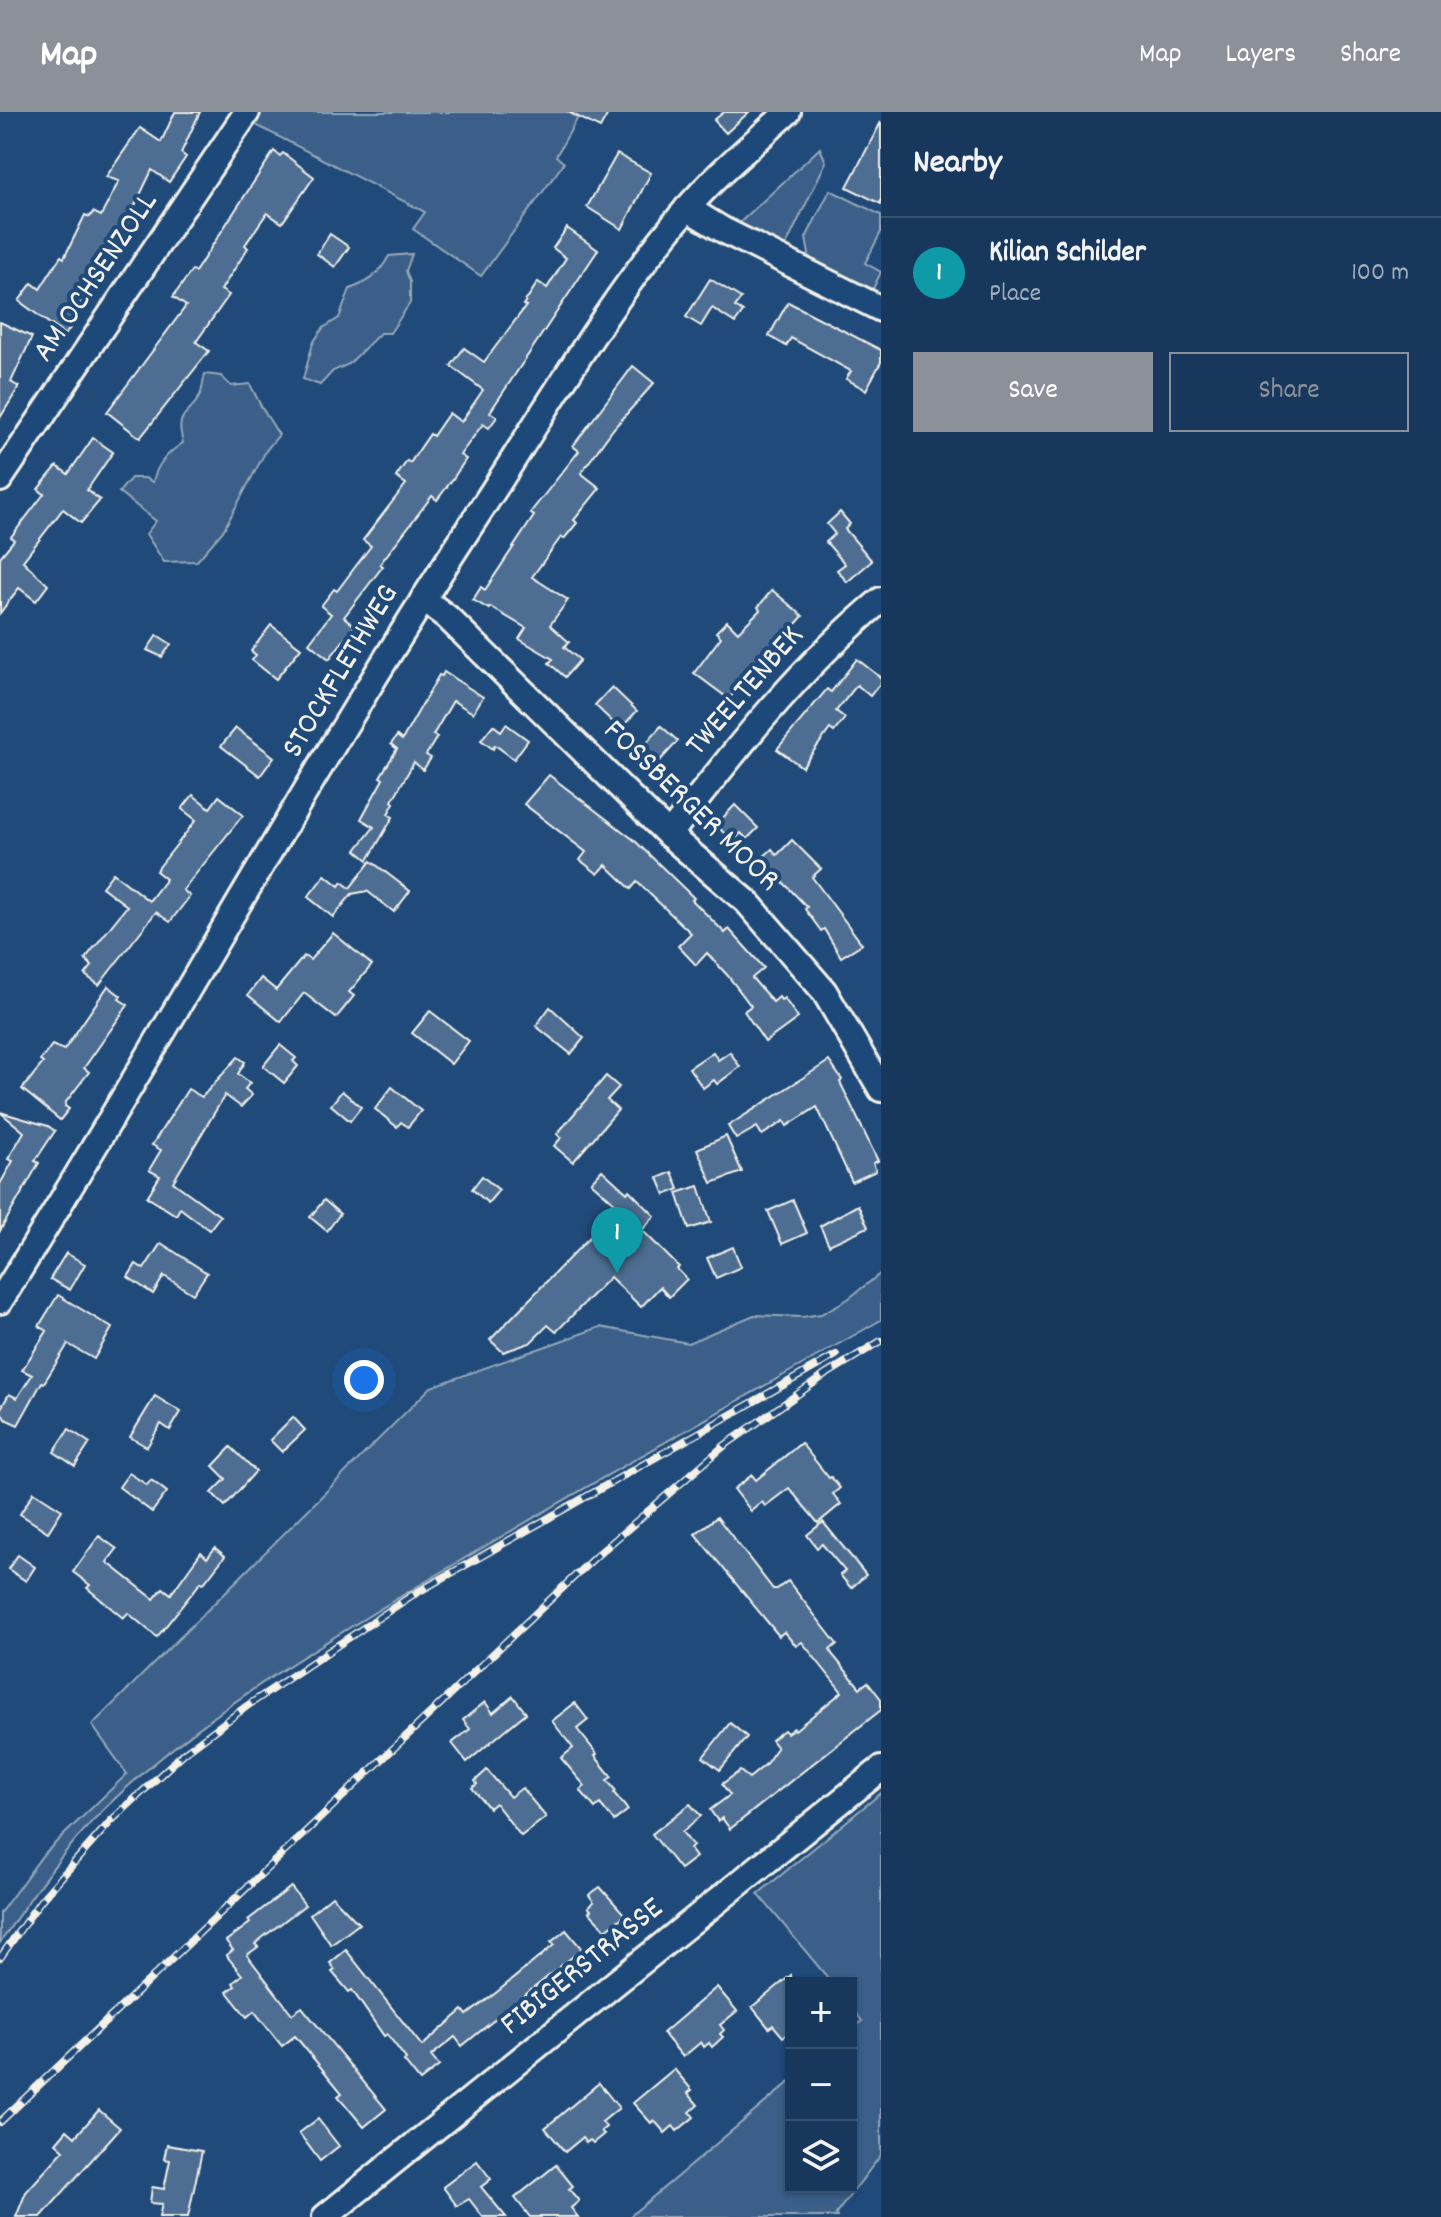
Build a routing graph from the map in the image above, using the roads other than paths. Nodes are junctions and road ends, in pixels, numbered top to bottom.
1 (247, 112) edge
2 (788, 112) edge
3 (687, 208) junction
4 (881, 309) edge
5 (0, 479) edge
6 (423, 599) junction
7 (881, 600) edge
8 (669, 835) junction
9 (881, 1089) edge
10 (0, 1301) edge
11 (881, 1769) edge
12 (325, 2217) edge

1 - 5 street, AM OCHSENZOLL
2 - 3 street, STOCKFLETHWEG
3 - 4 street
3 - 6 street, STOCKFLETHWEG
6 - 8 street, FOSSBERGER MOOR
6 - 10 street, STOCKFLETHWEG
7 - 8 street, TWEELTENBEK
8 - 9 street, FOSSBERGER MOOR
11 - 12 street, FIBIGERSTRASSE

